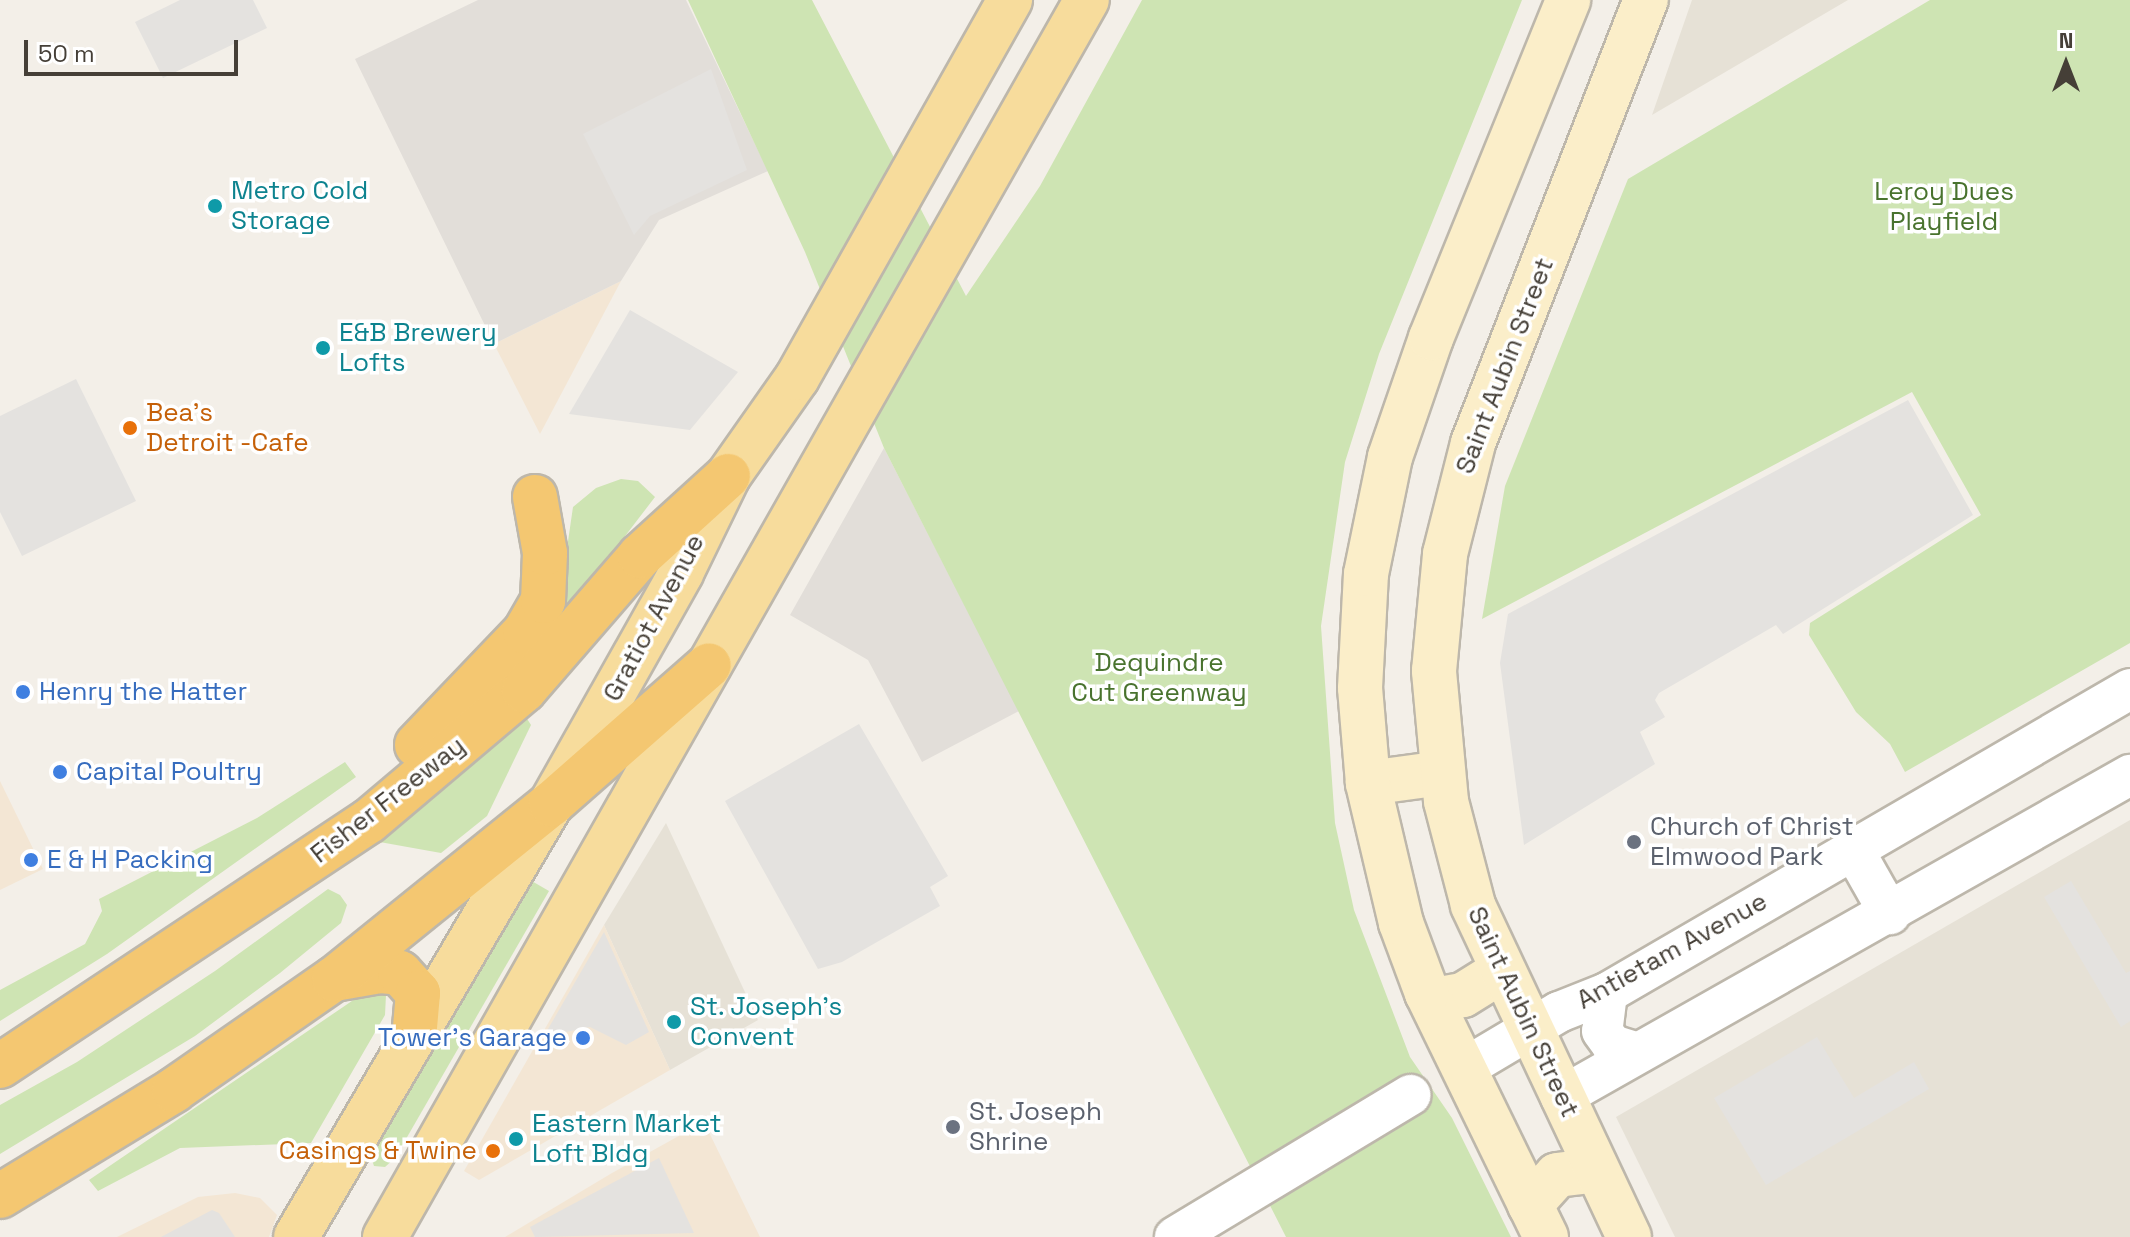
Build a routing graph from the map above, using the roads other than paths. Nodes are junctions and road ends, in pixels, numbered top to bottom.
1 (1010, 0) edge
2 (1087, 0) edge
3 (1568, 0) edge
4 (1646, 0) edge
5 (728, 476) junction
6 (535, 497) dead end
7 (709, 665) junction
8 (2126, 699) edge
9 (1442, 773) junction
10 (2130, 775) edge
11 (1368, 783) junction
12 (551, 804) junction
13 (1853, 849) junction
14 (1890, 914) junction
15 (176, 954) junction
16 (1500, 972) junction
17 (334, 979) junction
18 (1427, 993) junction
19 (1607, 993) junction
20 (415, 1028) junction
21 (1528, 1030) junction
22 (1638, 1053) junction
23 (0, 1066) edge
24 (1463, 1069) junction
25 (1410, 1095) dead end
26 (1561, 1097) junction
27 (1597, 1170) junction
28 (0, 1196) edge
29 (1538, 1221) edge
30 (296, 1237) edge
31 (385, 1237) edge
32 (1175, 1237) edge
33 (1629, 1237) edge

1 - 5 main road, Gratiot Avenue
2 - 7 main road
3 - 11 main road
4 - 9 main road, Saint Aubin Street
5 - 12 main road, Gratiot Avenue
5 - 15 highway, Fisher Freeway
6 - 15 highway
7 - 12 highway
7 - 31 main road
8 - 13 street, Antietam Avenue
9 - 11 main road
9 - 16 main road, Saint Aubin Street
10 - 14 street
11 - 18 main road
12 - 17 highway
12 - 20 main road, Gratiot Avenue
13 - 14 street
13 - 19 street, Antietam Avenue
14 - 22 street
15 - 23 highway, Fisher Freeway
16 - 18 main road
16 - 21 main road, Saint Aubin Street
17 - 20 highway
17 - 28 highway
18 - 24 main road
19 - 21 street, Antietam Avenue
19 - 22 street
20 - 30 main road, Gratiot Avenue
21 - 24 street, Antietam Avenue
21 - 26 main road, Saint Aubin Street
22 - 26 street
24 - 29 main road
25 - 32 street
26 - 27 main road, Saint Aubin Street
27 - 29 main road
27 - 33 main road, Saint Aubin Street

